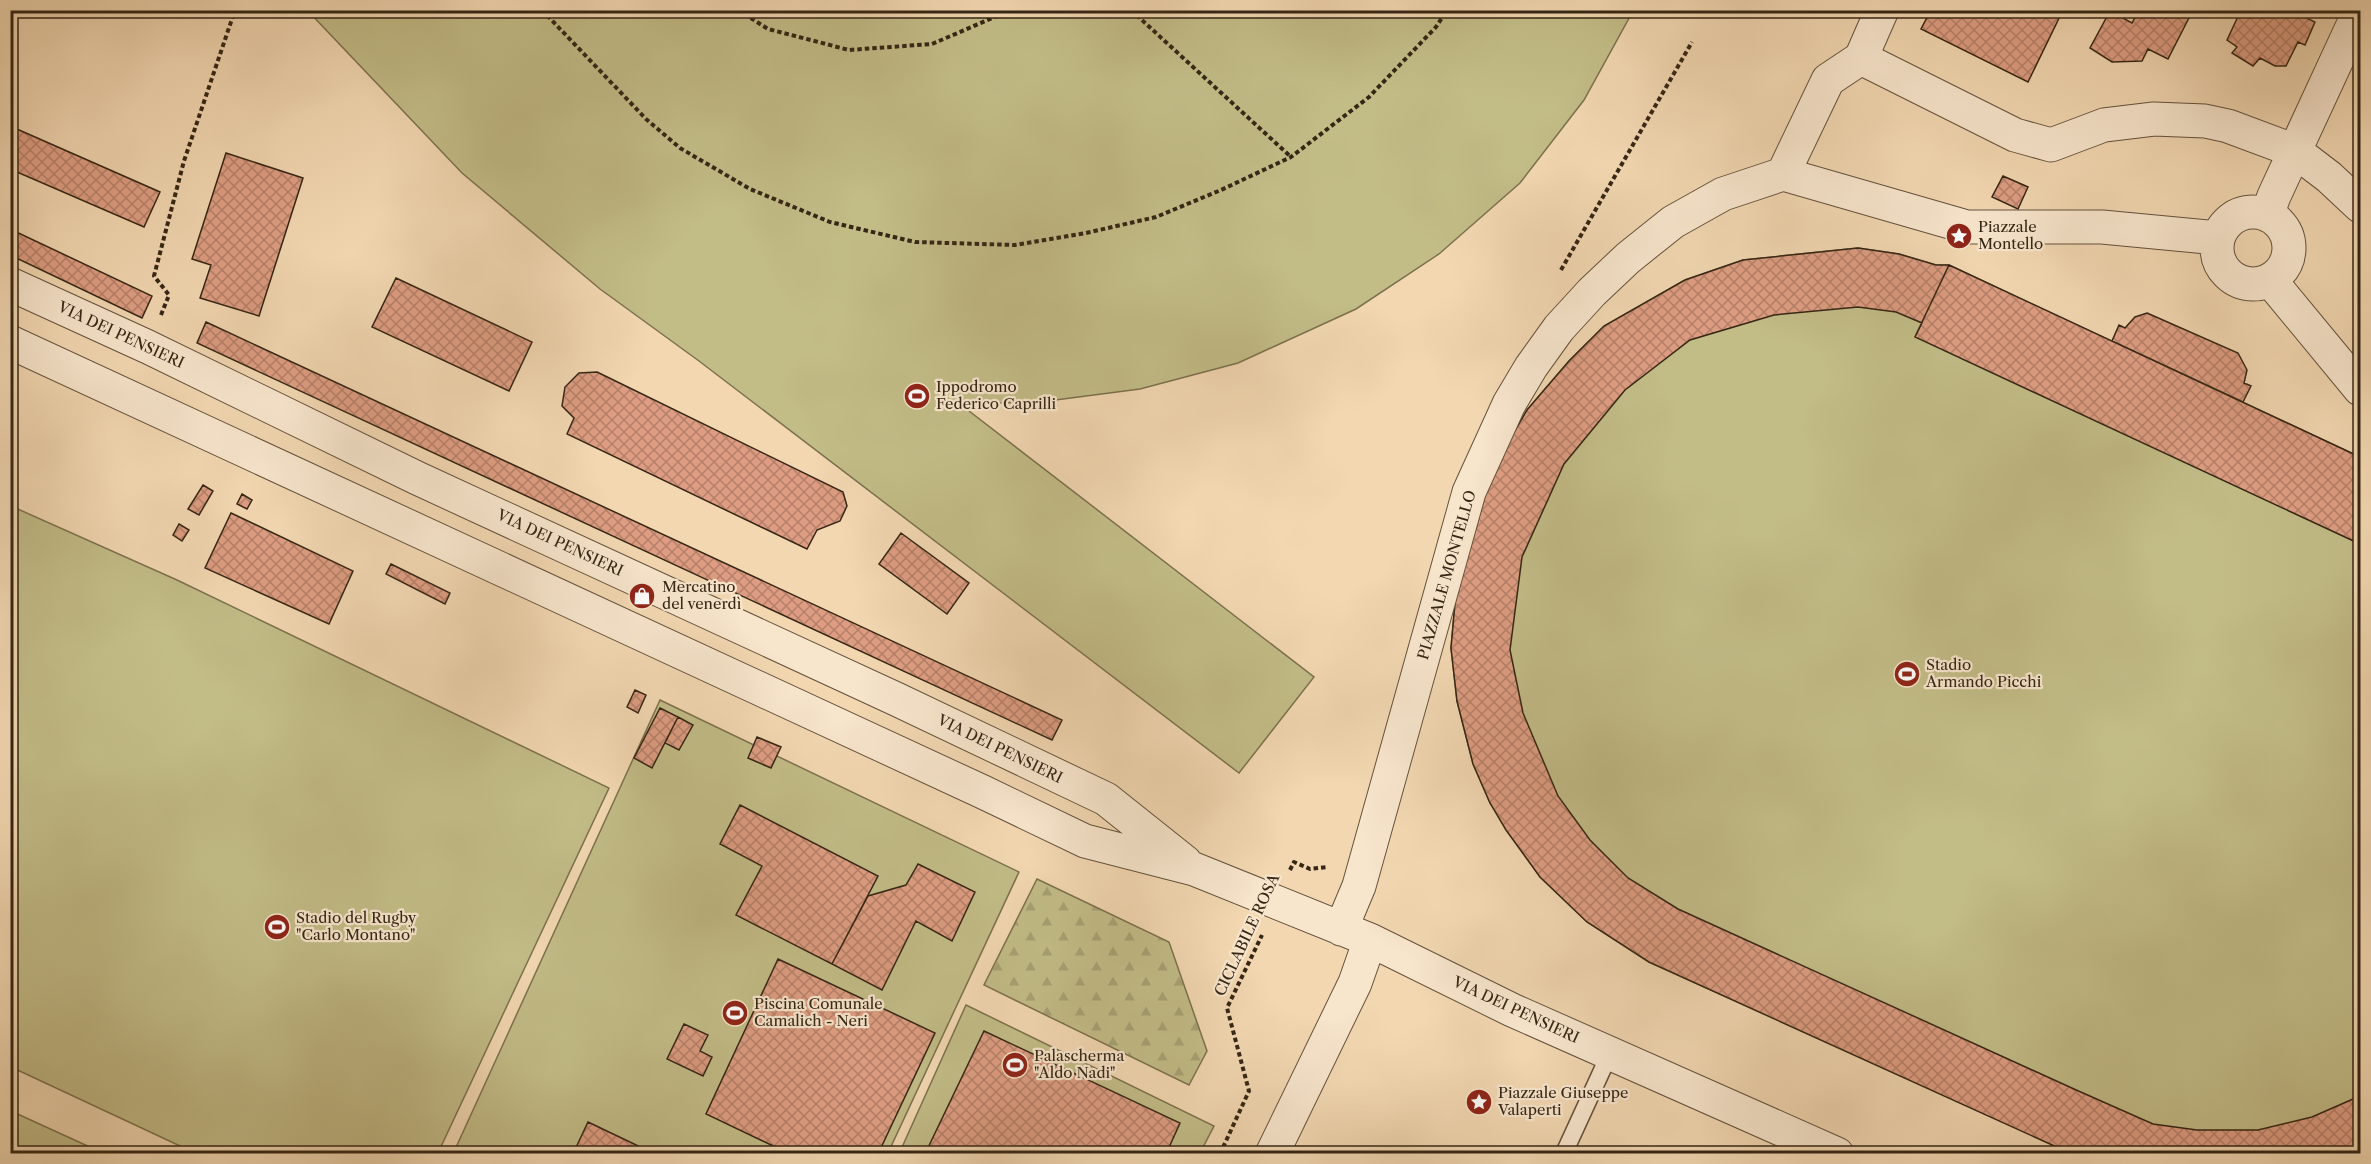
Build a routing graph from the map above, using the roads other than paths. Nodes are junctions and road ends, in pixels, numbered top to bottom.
1 (1882, 10) edge
2 (2360, 10) edge
3 (1861, 58) junction
4 (2295, 151) junction
5 (1784, 174) junction
6 (2361, 206) edge
7 (2267, 215) junction
8 (2218, 238) junction
9 (2270, 280) junction
10 (10, 284) edge
11 (10, 342) edge
12 (2361, 389) edge
13 (1194, 869) junction
14 (1356, 935) junction
15 (1610, 1053) junction
16 (1566, 1149) dead end
17 (1272, 1154) edge
18 (1837, 1154) edge

1 - 3 street
2 - 4 street
3 - 4 street
3 - 5 street
4 - 6 street
4 - 7 street
5 - 8 street
5 - 14 street, PIAZZALE MONTELLO
7 - 8 street
7 - 9 street
8 - 9 street
9 - 12 street
10 - 13 street, VIA DEI PENSIERI
11 - 13 street, VIA DEI PENSIERI
13 - 14 street, VIA DEI PENSIERI
14 - 15 street, VIA DEI PENSIERI
14 - 17 street, PIAZZALE MONTELLO
15 - 16 lane
15 - 18 street, VIA DEI PENSIERI

